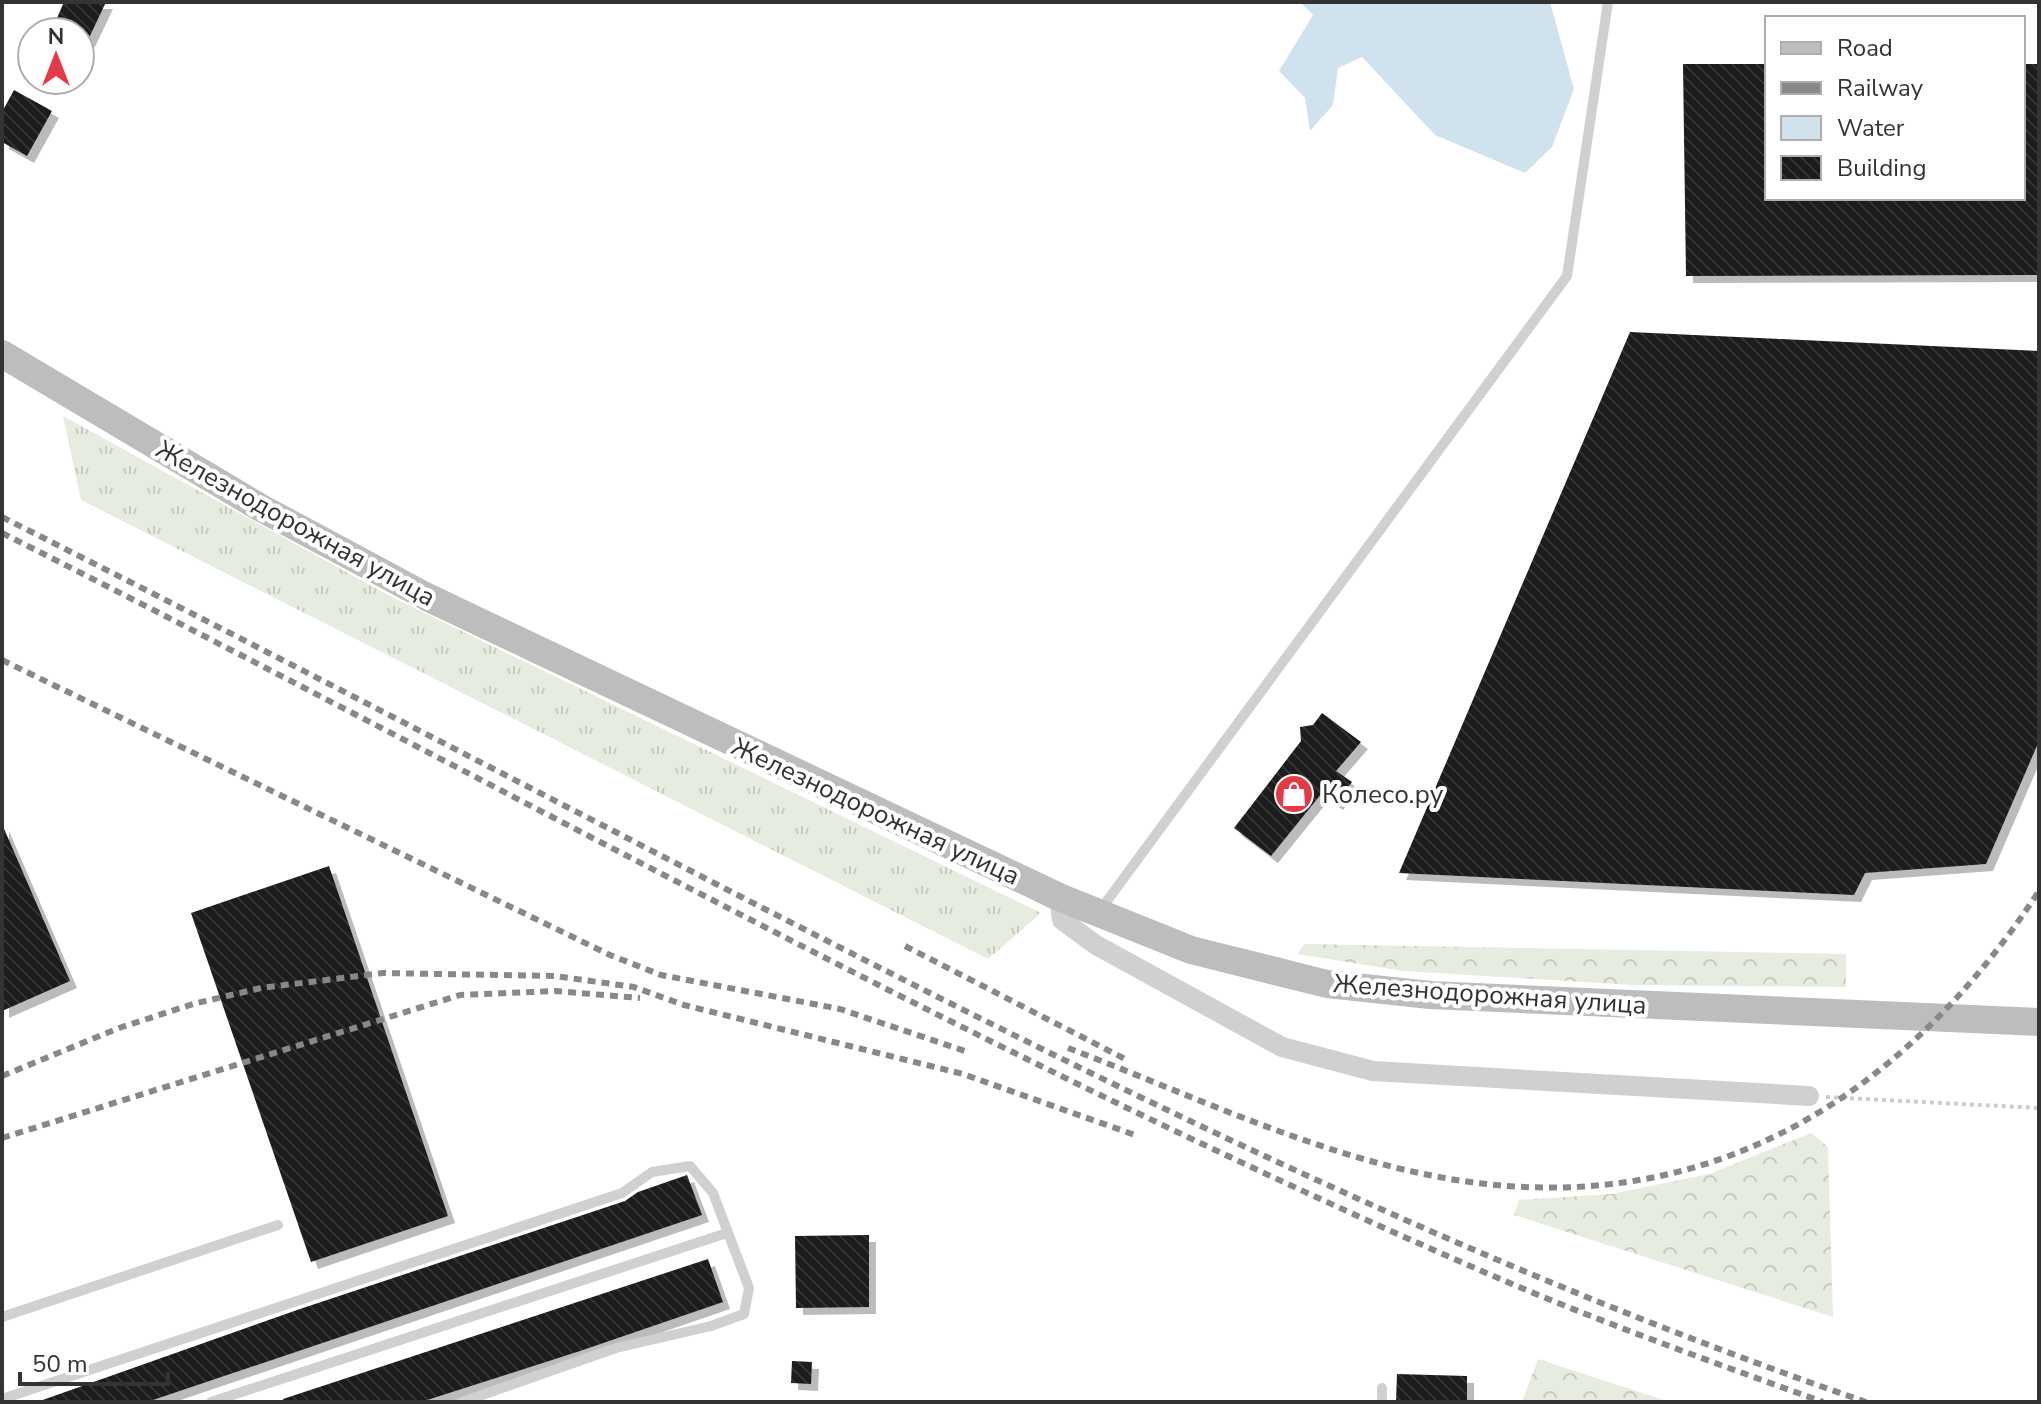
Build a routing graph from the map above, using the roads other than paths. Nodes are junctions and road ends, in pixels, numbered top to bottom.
1 (1608, 2) edge
2 (2, 354) edge
3 (1059, 897) junction
4 (1098, 914) junction
5 (2039, 1022) edge
6 (1809, 1096) road end
7 (278, 1225) dead end
8 (727, 1233) junction
9 (2, 1317) edge
10 (1382, 1388) dead end
11 (2, 1399) edge
12 (211, 1402) edge
13 (462, 1402) edge
14 (1382, 1402) edge

1 - 4 lane
2 - 3 main road, Железнодорожная улица
3 - 4 main road, Железнодорожная улица
3 - 6 street
4 - 5 main road, Железнодорожная улица
7 - 9 lane
8 - 11 lane
8 - 12 lane
8 - 13 lane
10 - 14 lane

